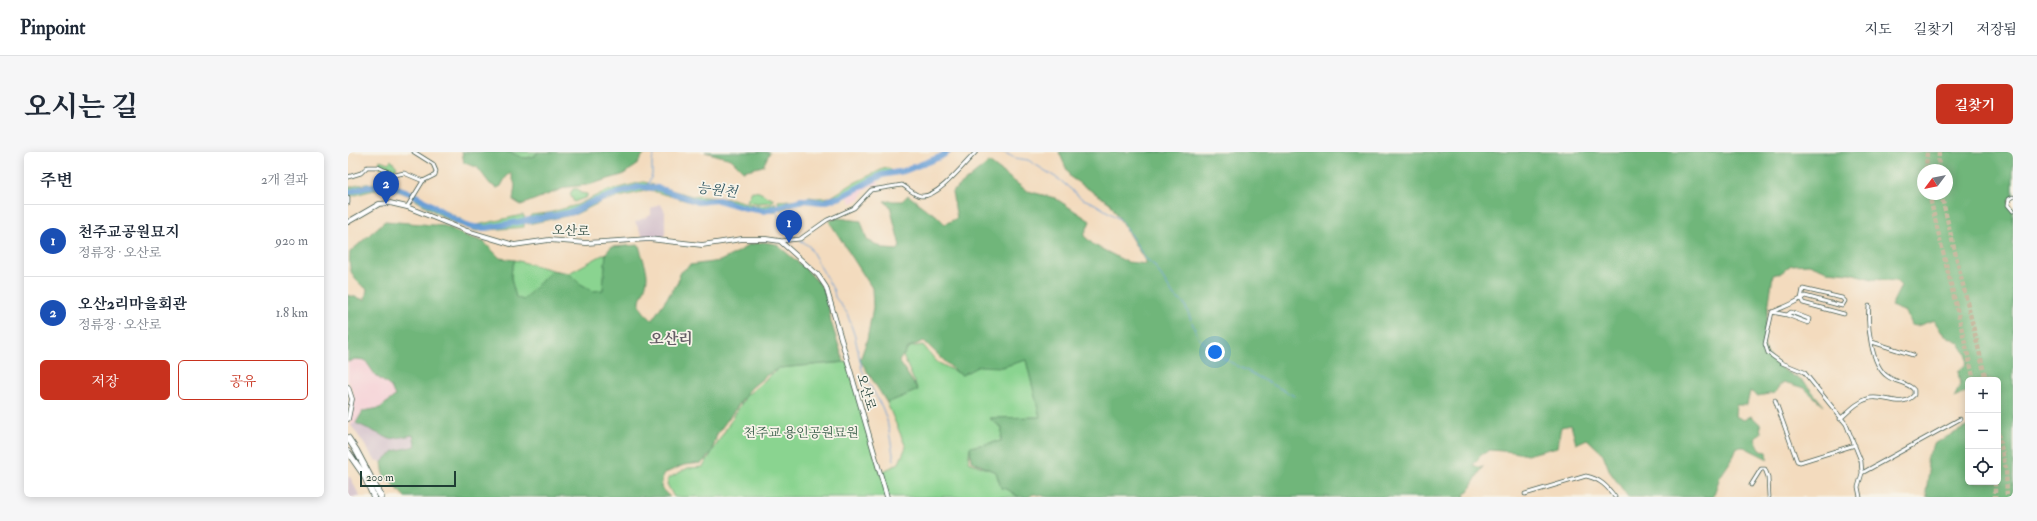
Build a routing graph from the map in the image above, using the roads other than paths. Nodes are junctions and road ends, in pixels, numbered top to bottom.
1 (414, 152) edge
2 (976, 152) edge
3 (348, 177) edge
4 (423, 181) junction
5 (348, 197) edge
6 (2013, 197) edge
7 (348, 203) edge
8 (407, 207) junction
9 (2013, 211) edge
10 (348, 220) edge
11 (780, 241) junction
12 (1801, 299) junction
13 (1869, 306) dead end
14 (1772, 312) junction
15 (1844, 314) dead end
16 (1787, 315) junction
17 (1872, 342) junction
18 (1913, 355) dead end
19 (348, 387) edge
20 (1775, 400) dead end
21 (348, 419) edge
22 (1840, 419) junction
23 (1960, 419) dead end
24 (348, 438) edge
25 (1855, 445) junction
26 (348, 452) edge
27 (348, 458) edge
28 (1862, 473) junction
29 (1751, 486) dead end
30 (1525, 494) dead end
31 (372, 497) edge
32 (381, 497) edge
33 (887, 497) edge
34 (1614, 497) edge
35 (1769, 497) edge
36 (1860, 497) edge

1 - 4 street
2 - 11 street, 오산로
3 - 4 street
4 - 8 street
5 - 7 street
6 - 9 street
8 - 10 street, 오산로
8 - 11 street, 오산로
11 - 33 street, 오산로
12 - 12 street
12 - 14 street
12 - 15 street
13 - 17 street
14 - 16 street
14 - 22 street
16 - 16 street
17 - 18 street
17 - 22 street
19 - 21 street
20 - 25 street
22 - 25 street
23 - 28 street
24 - 32 highway
25 - 28 street
26 - 31 highway
27 - 31 highway
28 - 36 street
29 - 35 street
30 - 34 street

